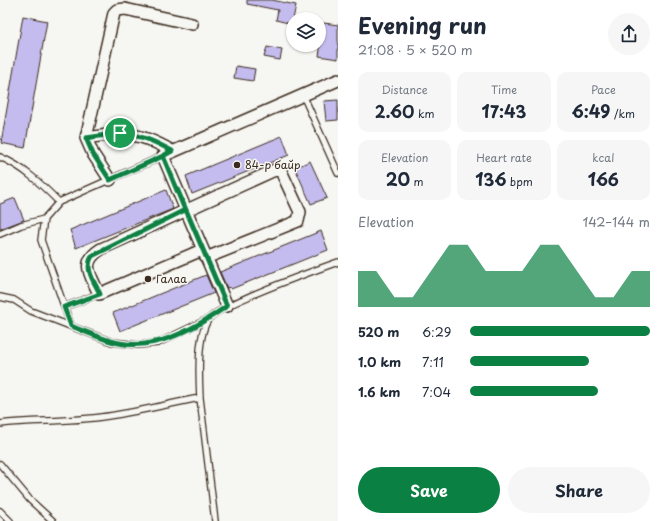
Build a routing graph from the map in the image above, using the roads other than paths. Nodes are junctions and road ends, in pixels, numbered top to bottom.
1 (143, 0) edge
2 (141, 11) junction
3 (192, 24) dead end
4 (338, 80) edge
5 (303, 95) junction
6 (86, 138) junction
7 (168, 154) junction
8 (0, 157) edge
9 (338, 173) edge
10 (110, 180) junction
11 (59, 202) junction
12 (185, 210) junction
13 (44, 219) junction
14 (0, 234) edge
15 (204, 254) junction
16 (338, 262) edge
17 (100, 294) junction
18 (0, 297) edge
19 (227, 306) junction
20 (64, 307) junction
21 (208, 319) junction
22 (71, 326) junction
23 (200, 398) junction
24 (0, 424) edge
25 (0, 464) edge
26 (0, 512) edge
27 (10, 521) edge
28 (52, 521) edge
29 (215, 521) edge

1 - 2 street
2 - 3 street
2 - 6 street
4 - 5 street
5 - 7 street
5 - 9 lane
6 - 7 street
6 - 10 street
7 - 10 lane
7 - 12 street
8 - 11 lane
10 - 11 lane
11 - 13 lane
12 - 15 street
12 - 15 street
12 - 17 street
13 - 14 lane
13 - 20 lane
15 - 17 street
15 - 19 street
16 - 19 lane
17 - 20 lane
18 - 22 lane
19 - 21 lane
20 - 22 lane
21 - 22 lane
21 - 23 lane
23 - 24 lane
23 - 29 lane
25 - 28 lane
26 - 27 lane

